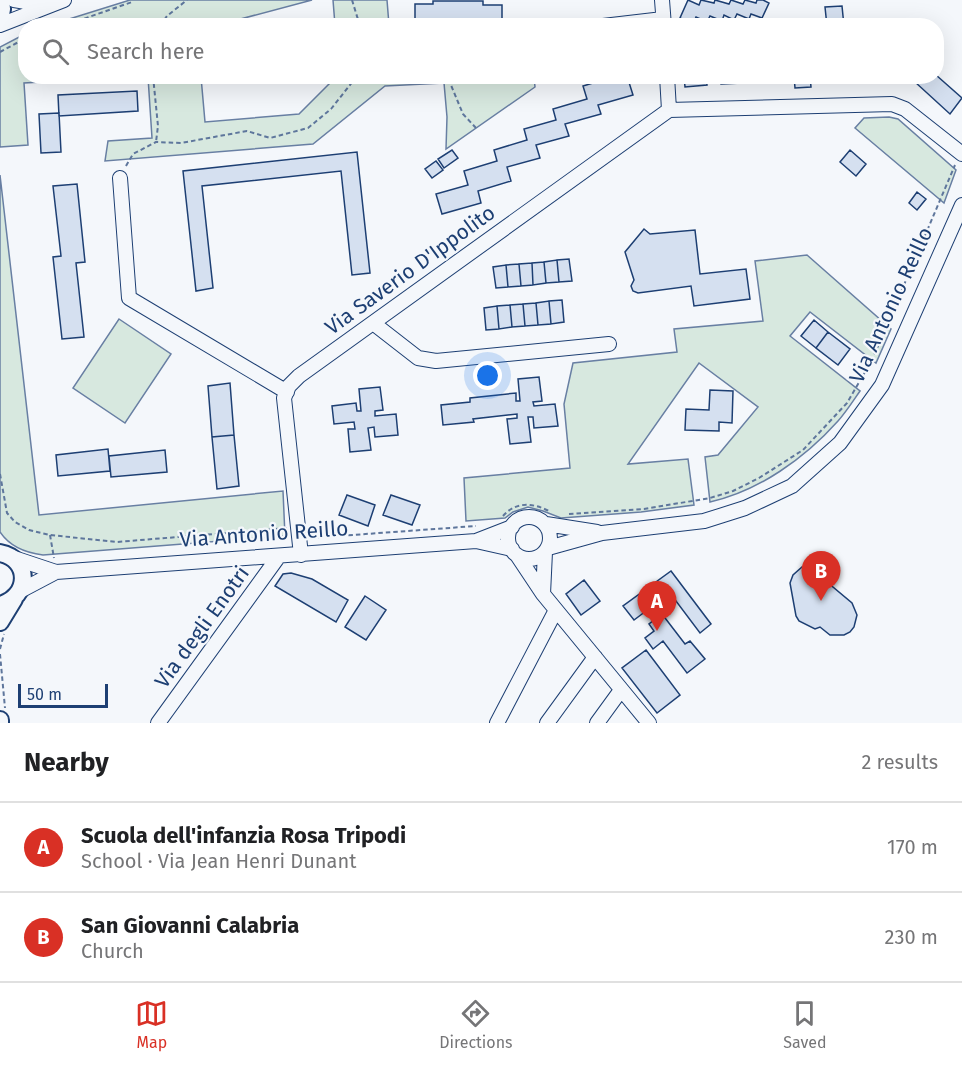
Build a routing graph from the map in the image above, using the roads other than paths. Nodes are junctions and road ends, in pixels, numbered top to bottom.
1 (1, 0) edge
2 (14, 0) edge
3 (64, 0) edge
4 (662, 0) edge
5 (46, 5) junction
6 (663, 18) edge
7 (0, 20) edge
8 (0, 25) edge
9 (667, 84) edge
10 (669, 110) junction
11 (961, 154) edge
12 (120, 178) road end
13 (962, 206) edge
14 (373, 323) junction
15 (609, 344) dead end
16 (286, 392) junction
17 (507, 522) junction
18 (546, 524) junction
19 (602, 533) junction
20 (476, 541) junction
21 (546, 550) junction
22 (514, 552) junction
23 (5, 553) edge
24 (301, 555) junction
25 (279, 556) junction
26 (56, 572) junction
27 (543, 594) junction
28 (12, 598) edge
29 (556, 610) junction
30 (0, 622) edge
31 (595, 657) junction
32 (621, 690) junction
33 (158, 723) edge
34 (497, 723) edge
35 (547, 723) edge
36 (597, 723) edge
37 (649, 723) edge

1 - 7 main road
2 - 5 street
3 - 5 street
4 - 6 street
5 - 8 street
9 - 10 street
10 - 11 street
10 - 14 street, Via Saverio D'Ippolito
12 - 16 street
13 - 19 street, Via Antonio Reillo
14 - 15 street
14 - 16 street, Via Saverio D'Ippolito
16 - 24 street
17 - 18 street
17 - 20 street, Via Antonio Reillo
17 - 22 street
18 - 19 street, Via Antonio Reillo
18 - 21 street
19 - 21 street, Via Antonio Reillo
20 - 22 street, Via Antonio Reillo
20 - 24 street, Via Antonio Reillo
21 - 22 street
21 - 27 street
22 - 27 street
23 - 26 street, Via Antonio Reillo
23 - 28 main road
24 - 25 street, Via Antonio Reillo
25 - 26 street, Via Antonio Reillo
25 - 33 street, Via degli Enotri
26 - 28 street, Via Antonio Reillo
27 - 29 street
28 - 30 main road
29 - 31 street
29 - 34 street
31 - 32 street
31 - 35 street
32 - 36 street
32 - 37 street

